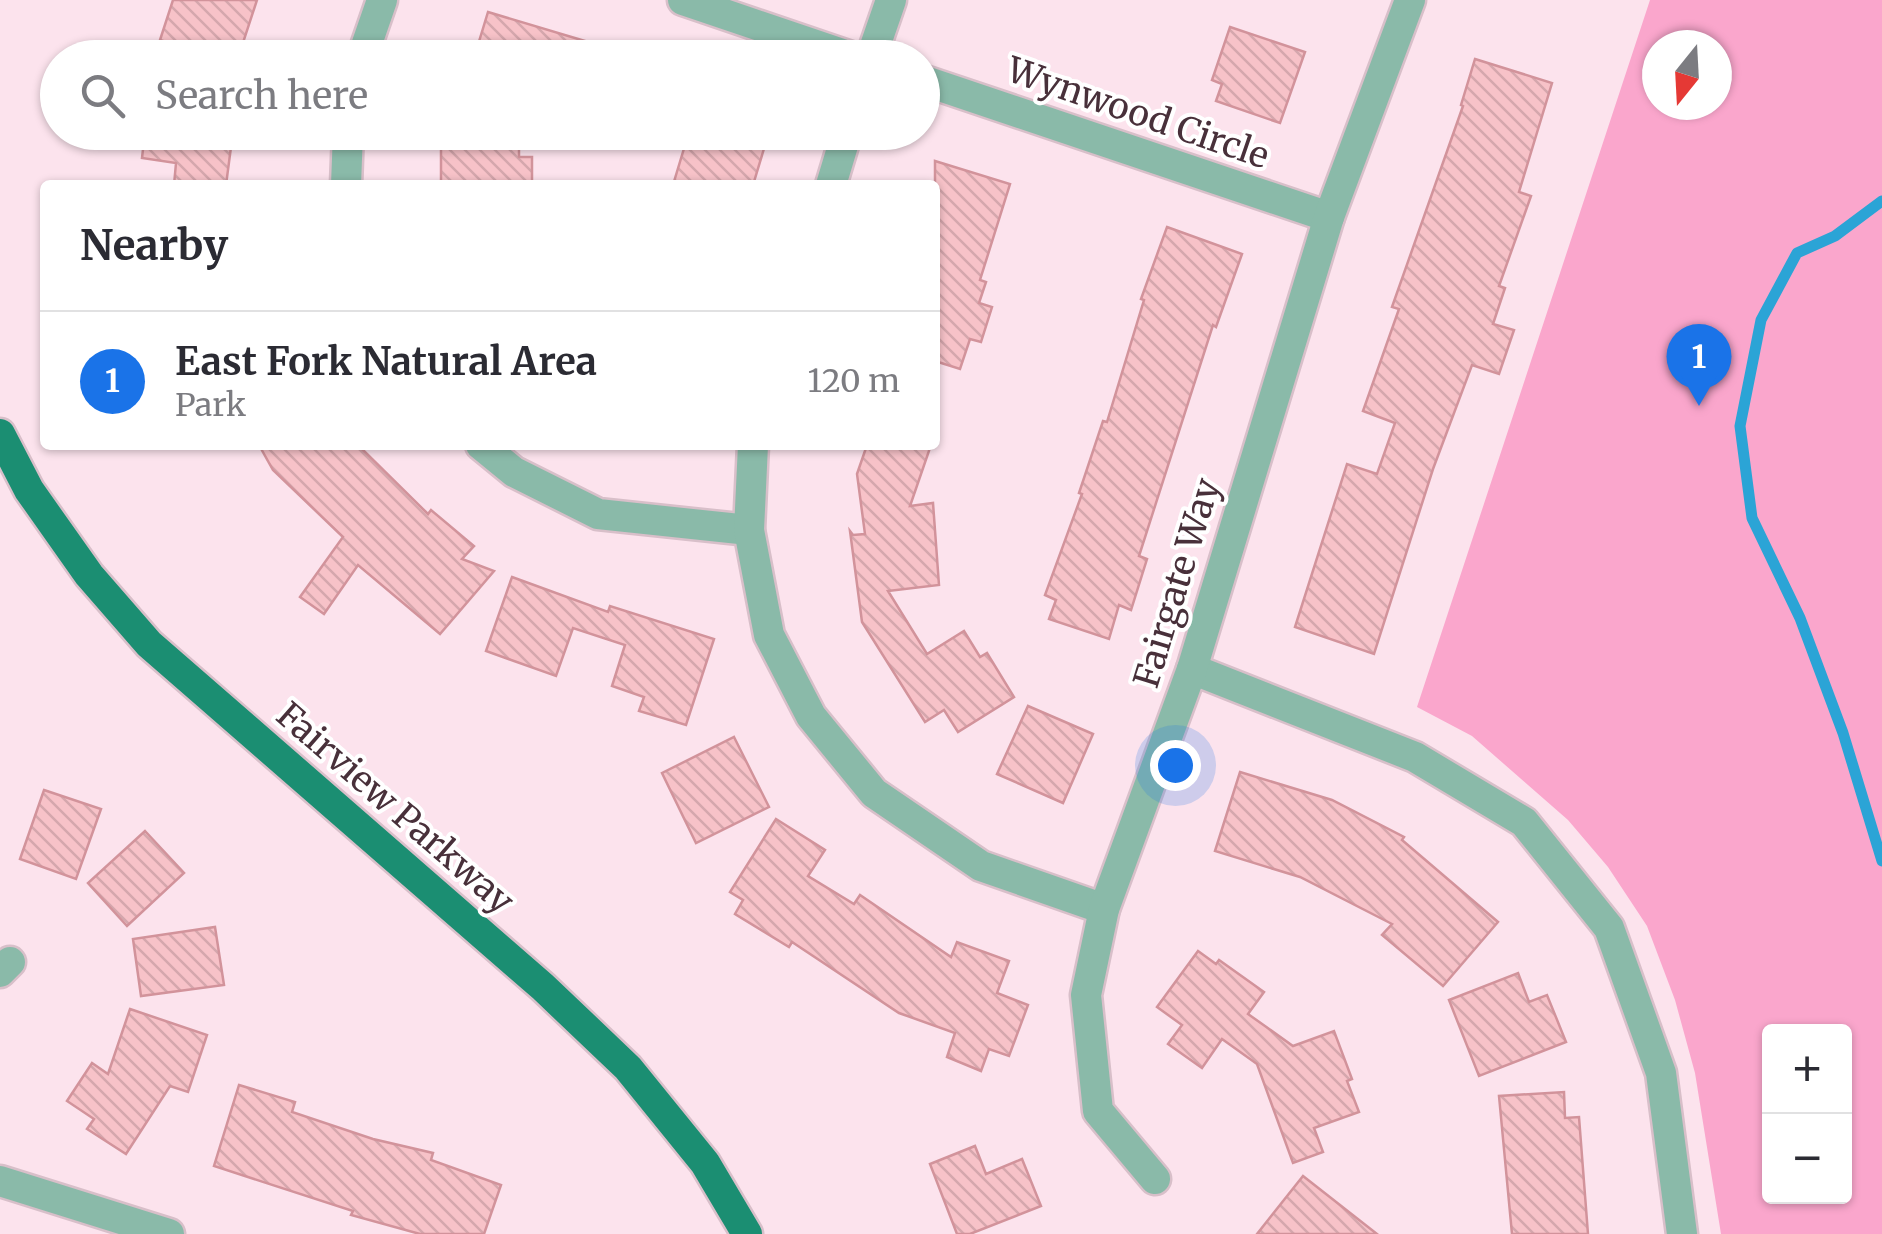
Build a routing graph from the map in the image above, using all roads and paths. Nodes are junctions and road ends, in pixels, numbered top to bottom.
1 (382, 0) edge
2 (683, 0) edge
3 (891, 0) edge
4 (1410, 0) edge
5 (368, 40) edge
6 (801, 40) edge
7 (877, 40) edge
8 (940, 86) edge
9 (347, 150) edge
10 (841, 150) edge
11 (346, 180) edge
12 (832, 180) edge
13 (1329, 217) junction
14 (0, 434) edge
15 (487, 450) edge
16 (753, 450) edge
17 (749, 530) junction
18 (1192, 669) junction
19 (1104, 909) junction
20 (1155, 1179) dead end
21 (0, 1180) edge
22 (169, 1234) edge
23 (746, 1234) edge
24 (1682, 1234) edge

1 - 5 street
2 - 6 street
3 - 7 street
4 - 13 street, Fairgate Way
8 - 13 street, Wynwood Circle
9 - 11 street
10 - 12 street
13 - 18 street, Fairgate Way
14 - 23 main road, Fairview Parkway
15 - 17 street
16 - 17 street
17 - 19 street
18 - 19 street, Fairgate Way
18 - 24 street
19 - 20 street, Fairgate Way
21 - 22 street

